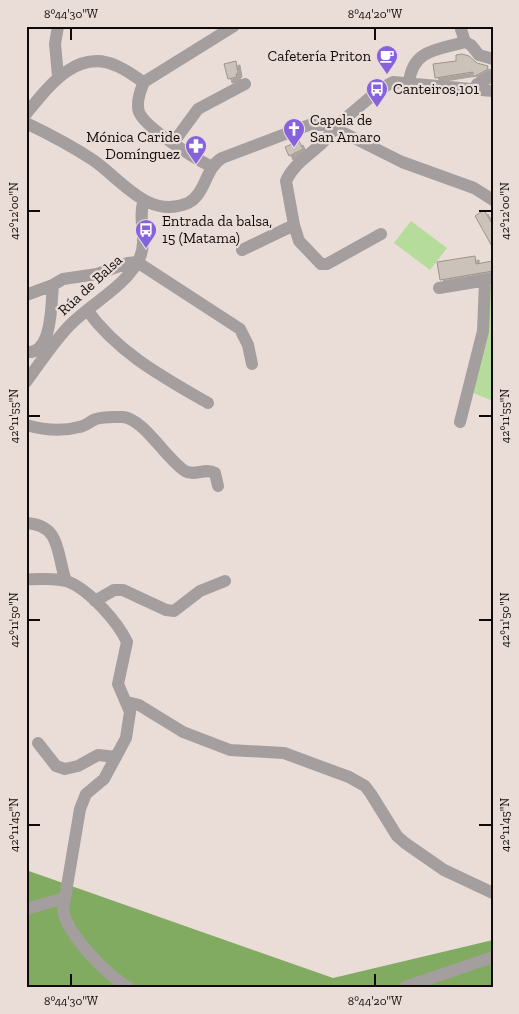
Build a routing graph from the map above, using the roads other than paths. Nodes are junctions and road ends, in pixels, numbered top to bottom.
1 (234, 26) edge
2 (460, 26) edge
3 (55, 28) edge
4 (465, 42) junction
5 (493, 59) edge
6 (58, 76) junction
7 (493, 76) edge
8 (144, 82) junction
9 (409, 82) junction
10 (245, 84) dead end
11 (475, 89) junction
12 (493, 91) edge
13 (26, 114) edge
14 (26, 123) edge
15 (334, 128) junction
16 (173, 142) junction
17 (212, 167) junction
18 (144, 200) junction
19 (493, 200) edge
20 (294, 225) junction
21 (381, 234) dead end
22 (242, 250) dead end
23 (137, 262) junction
24 (489, 280) edge
25 (53, 285) junction
26 (439, 288) dead end
27 (26, 295) edge
28 (87, 310) junction
29 (49, 351) junction
30 (28, 352) edge
31 (252, 364) dead end
32 (26, 382) edge
33 (208, 404) dead end
34 (460, 422) dead end
35 (26, 425) edge
36 (218, 486) dead end
37 (26, 523) edge
38 (26, 580) edge
39 (66, 581) junction
40 (225, 581) dead end
41 (95, 601) junction
42 (127, 702) junction
43 (38, 743) dead end
44 (116, 757) junction
45 (493, 893) edge
46 (64, 898) junction
47 (26, 909) edge
48 (493, 957) edge
49 (130, 988) edge
50 (405, 988) edge

1 - 8 street
2 - 4 street
3 - 6 street
4 - 5 street
4 - 9 street
6 - 8 street
6 - 13 street
7 - 11 street
8 - 16 street
9 - 11 street
9 - 15 street
10 - 16 street
11 - 12 street
14 - 18 street
15 - 17 street
15 - 19 street
15 - 20 street
16 - 17 street
17 - 18 street
18 - 23 street, Rúa de Balsa
20 - 21 street
20 - 22 street
23 - 25 street
23 - 28 street, Rúa de Balsa
23 - 31 street
24 - 26 street
24 - 34 street
25 - 27 street
25 - 30 street
28 - 29 street, Rúa de Balsa
28 - 33 street
29 - 30 street
29 - 32 street, Rúa de Balsa
35 - 36 street
37 - 39 street
38 - 39 street
39 - 41 street
40 - 41 street
41 - 42 street
42 - 44 street
42 - 45 street
43 - 44 street
44 - 46 street
46 - 47 street
46 - 49 street
48 - 50 street

